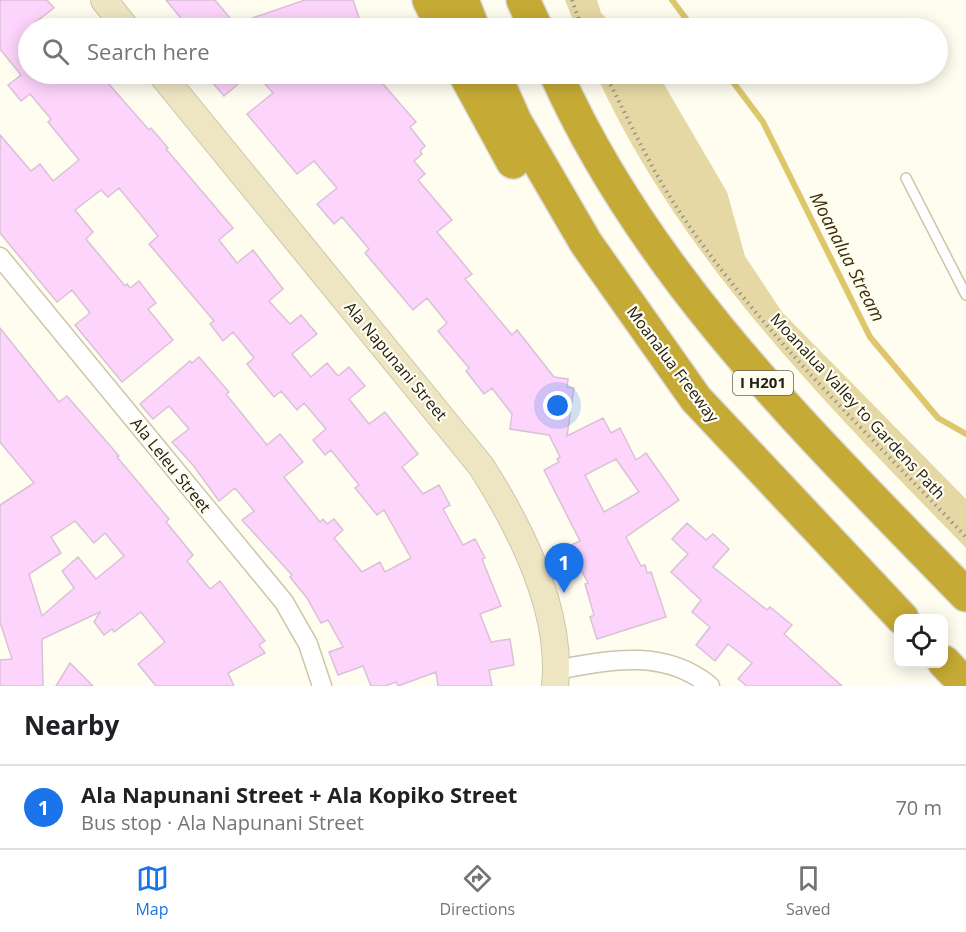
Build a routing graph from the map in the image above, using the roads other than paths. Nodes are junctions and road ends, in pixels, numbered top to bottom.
1 (104, 0) edge
2 (429, 0) edge
3 (462, 0) edge
4 (523, 0) edge
5 (547, 0) edge
6 (118, 18) edge
7 (438, 18) edge
8 (469, 18) edge
9 (531, 18) edge
10 (553, 18) edge
11 (168, 84) edge
12 (471, 84) edge
13 (498, 84) edge
14 (561, 84) edge
15 (573, 84) edge
16 (593, 145) junction
17 (906, 178) dead end
18 (0, 257) edge
19 (966, 295) edge
20 (696, 399) junction
21 (966, 595) edge
22 (898, 614) edge
23 (948, 666) edge
24 (556, 678) edge
25 (322, 686) edge
26 (710, 686) edge
27 (966, 686) edge

1 - 6 street
2 - 7 highway
3 - 8 highway
4 - 9 highway
5 - 10 highway
11 - 24 street, Ala Napunani Street
12 - 20 highway
13 - 20 highway, Moanalua Freeway
14 - 16 highway, I H201
15 - 16 highway
16 - 21 highway, I H201
17 - 19 lane
18 - 25 street, Ala Leleu Street
20 - 22 highway, Moanalua Freeway
23 - 27 highway
24 - 26 street

